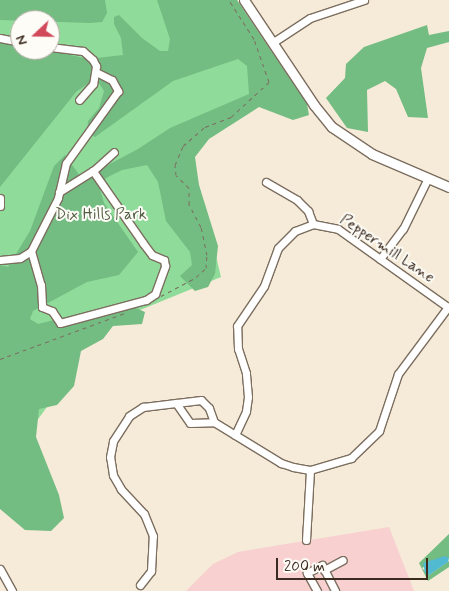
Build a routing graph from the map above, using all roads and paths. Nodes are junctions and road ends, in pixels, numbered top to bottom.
1 (229, 0) edge
2 (244, 0) edge
3 (364, 0) edge
4 (272, 43) junction
5 (60, 48) edge
6 (96, 72) junction
7 (80, 100) dead end
8 (114, 152) dead end
9 (93, 171) junction
10 (428, 178) junction
11 (266, 182) dead end
12 (449, 187) edge
13 (59, 192) junction
14 (0, 198) edge
15 (0, 206) edge
16 (313, 224) junction
17 (31, 251) junction
18 (0, 260) edge
19 (380, 260) junction
20 (158, 298) dead end
21 (136, 308) dead end
22 (448, 308) edge
23 (0, 359) edge
24 (176, 403) junction
25 (214, 422) junction
26 (235, 435) junction
27 (310, 470) junction
28 (306, 540) dead end
29 (343, 560) dead end
30 (0, 568) edge
31 (324, 570) junction
32 (140, 585) dead end
33 (12, 591) edge
34 (317, 591) edge
35 (335, 591) edge

1 - 20 path
2 - 4 main road
3 - 4 street
4 - 10 main road
5 - 6 street
6 - 7 street
6 - 13 street
8 - 9 street
9 - 13 street
9 - 17 street
10 - 12 main road
10 - 19 street
11 - 16 street
13 - 17 street
14 - 15 street
16 - 19 street, Peppermill Lane
16 - 26 street, Peppermill Lane
17 - 18 street
19 - 22 street, Peppermill Lane
21 - 23 path
22 - 27 street
24 - 25 street
24 - 25 street
24 - 32 street
25 - 26 street
26 - 27 street
27 - 28 street
29 - 31 street
30 - 33 street
31 - 34 street
31 - 35 street

